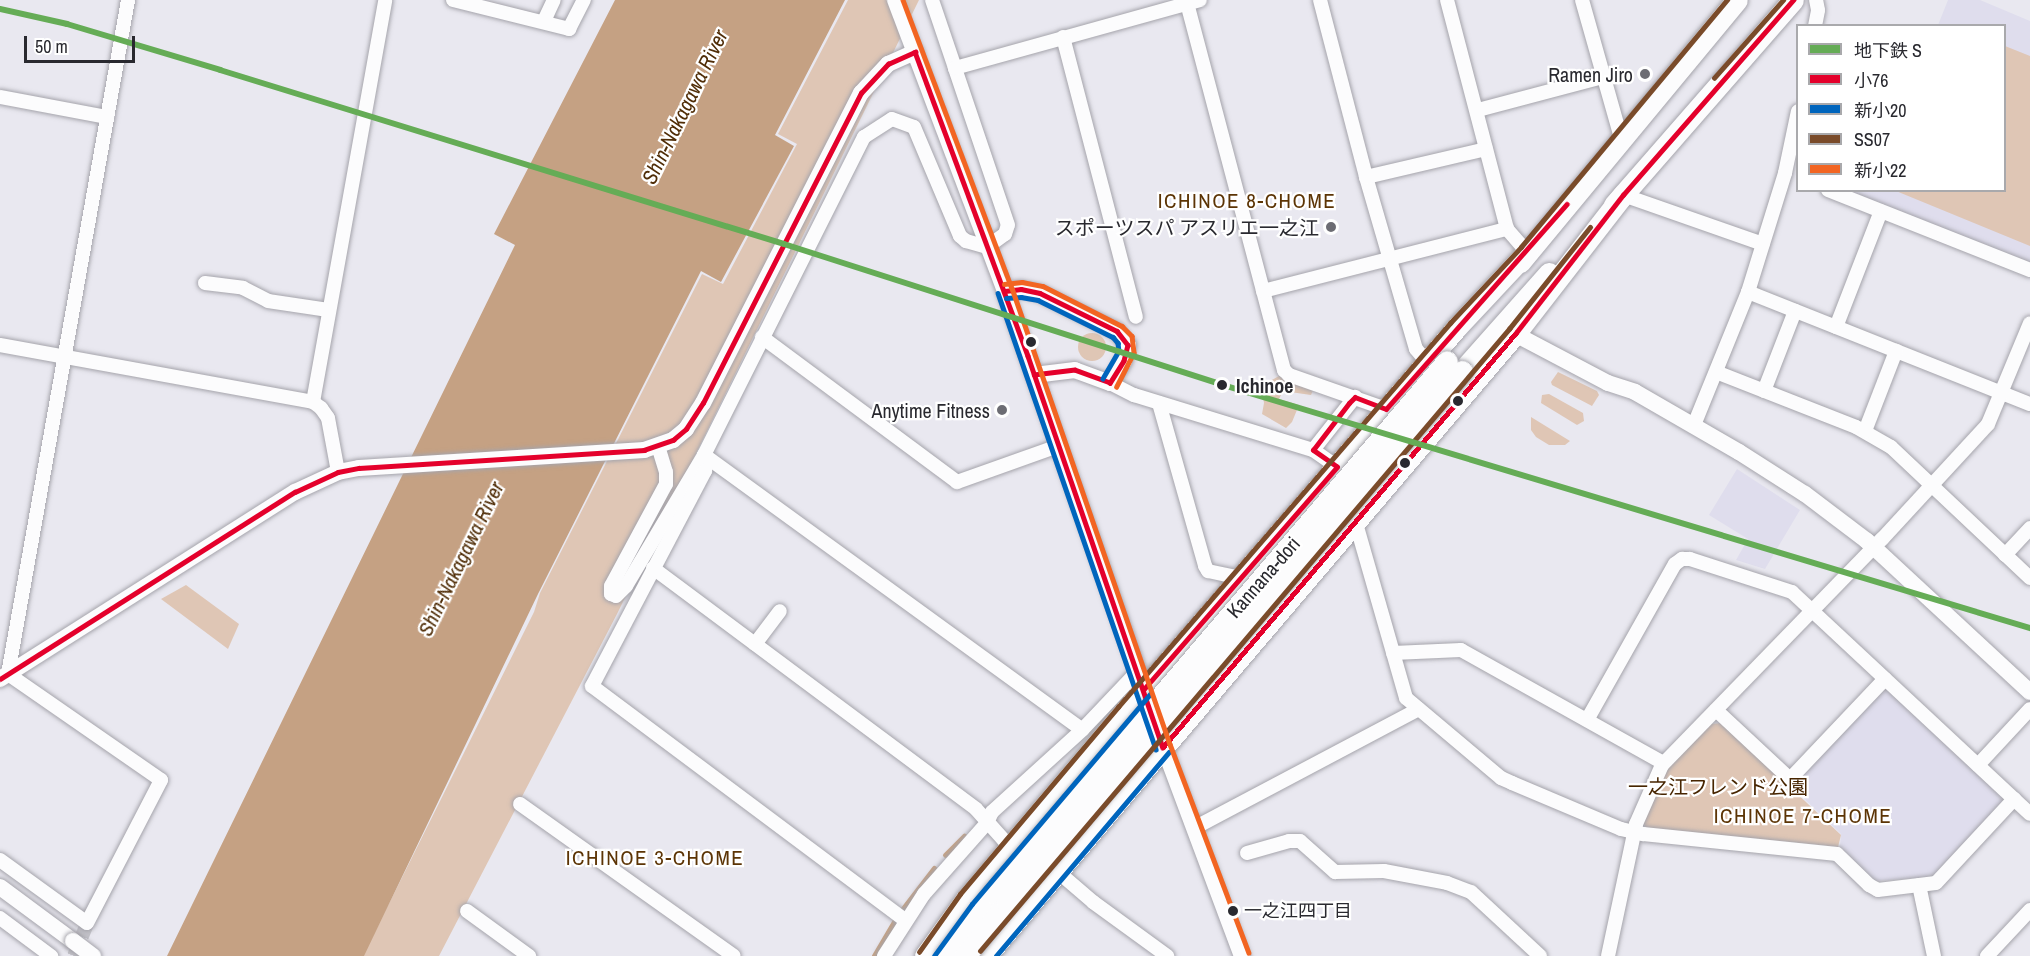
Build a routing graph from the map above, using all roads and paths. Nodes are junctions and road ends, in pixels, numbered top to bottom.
1 (128, 0) edge
2 (385, 0) edge
3 (453, 0) edge
4 (555, 0) edge
5 (584, 0) edge
6 (932, 0) edge
7 (1320, 0) edge
8 (1447, 0) edge
9 (1582, 0) edge
10 (1737, 0) edge
11 (1793, 0) edge
12 (1816, 0) edge
13 (1193, 2) edge
14 (897, 4) edge
15 (544, 21) junction
16 (1815, 24) edge
17 (1063, 37) junction
18 (915, 52) junction
19 (955, 68) junction
20 (1603, 77) junction
21 (0, 97) edge
22 (1478, 110) junction
23 (107, 117) junction
24 (1796, 122) edge
25 (1621, 138) junction
26 (1486, 149) junction
27 (1791, 176) edge
28 (1366, 177) junction
29 (1833, 192) edge
30 (1623, 195) junction
31 (1881, 211) junction
32 (1507, 229) junction
33 (1762, 244) junction
34 (987, 247) junction
35 (1527, 252) junction
36 (1390, 260) junction
37 (2030, 270) edge
38 (205, 283) dead end
39 (1005, 291) junction
40 (1263, 291) junction
41 (1748, 292) junction
42 (328, 310) junction
43 (1795, 311) junction
44 (1136, 317) dead end
45 (2030, 323) edge
46 (1836, 327) junction
47 (1515, 334) junction
48 (762, 337) junction
49 (0, 345) edge
50 (1896, 351) junction
51 (64, 357) junction
52 (1445, 365) junction
53 (1716, 372) junction
54 (1034, 375) junction
55 (1110, 383) junction
56 (1764, 391) junction
57 (2001, 393) junction
58 (1355, 397) junction
59 (313, 402) junction
60 (1159, 403) junction
61 (2030, 404) edge
62 (1386, 409) junction
63 (1694, 425) junction
64 (1865, 432) junction
65 (1058, 446) junction
66 (651, 448) junction
67 (1314, 450) junction
68 (704, 455) junction
69 (1336, 467) junction
70 (338, 472) junction
71 (1932, 485) junction
72 (1355, 520) junction
73 (2030, 528) edge
74 (1874, 547) junction
75 (2005, 555) junction
76 (652, 568) junction
77 (1242, 578) junction
78 (2030, 578) edge
79 (780, 611) dead end
80 (1812, 611) junction
81 (754, 644) junction
82 (1393, 653) junction
83 (4, 676) edge
84 (1884, 679) junction
85 (1141, 680) junction
86 (2030, 692) edge
87 (1419, 709) junction
88 (2030, 709) edge
89 (1716, 710) junction
90 (1587, 720) junction
91 (1082, 730) junction
92 (1164, 747) junction
93 (1664, 763) junction
94 (1978, 765) junction
95 (2014, 800) junction
96 (520, 804) dead end
97 (2030, 814) edge
98 (987, 823) junction
99 (1196, 827) junction
100 (1635, 832) junction
101 (1010, 847) junction
102 (1247, 853) dead end
103 (0, 860) edge
104 (1057, 871) junction
105 (1919, 885) junction
106 (0, 888) edge
107 (2030, 910) edge
108 (467, 911) dead end
109 (0, 918) edge
110 (905, 920) junction
111 (51, 956) edge
112 (93, 956) edge
113 (529, 956) edge
114 (734, 956) edge
115 (884, 956) edge
116 (925, 956) edge
117 (945, 956) edge
118 (965, 956) edge
119 (986, 956) edge
120 (1167, 956) edge
121 (1242, 956) edge
122 (1540, 956) edge
123 (1608, 956) edge
124 (1934, 956) edge
125 (1987, 956) edge

1 - 23 street
2 - 42 street
3 - 15 street
4 - 15 street
5 - 15 street
6 - 19 street
7 - 28 street
8 - 22 street
9 - 20 street
10 - 25 main road, Kannana-dori
11 - 30 main road, Kannana-dori
12 - 16 street
13 - 17 street
13 - 40 street
14 - 18 street
17 - 19 street
17 - 44 street
18 - 34 street
18 - 66 street
19 - 34 street
20 - 22 street
20 - 25 street
21 - 23 street
22 - 26 street
23 - 51 street
24 - 27 street
25 - 35 main road, Kannana-dori
26 - 28 street
26 - 32 street
27 - 33 street
28 - 36 street
29 - 31 street
30 - 33 street
30 - 47 main road
30 - 52 main road, Kannana-dori
31 - 37 street
31 - 46 street
32 - 35 street
32 - 36 street
33 - 41 street
34 - 39 street
34 - 48 street
35 - 52 main road, Kannana-dori
36 - 40 street
36 - 52 street
38 - 42 street
39 - 54 street
39 - 55 street
40 - 58 street
41 - 43 street
41 - 53 street
42 - 59 street
43 - 46 street
43 - 56 street
45 - 57 street
46 - 50 street
47 - 63 street
47 - 72 main road
48 - 65 street
48 - 68 street
49 - 51 street
50 - 57 street
50 - 64 street
51 - 59 street
51 - 83 street
52 - 62 main road
52 - 117 main road, Kannana-dori, bridge
52 - 118 main road, Kannana-dori, bridge
53 - 56 street
53 - 63 street
54 - 55 street
54 - 65 street
55 - 60 street
56 - 64 street
57 - 61 street
57 - 71 street
58 - 62 street
58 - 67 street
59 - 70 street
60 - 67 street
60 - 77 street
62 - 69 main road
63 - 74 street
64 - 71 street
65 - 85 street
66 - 68 street
66 - 70 street
67 - 69 street
68 - 76 street
68 - 91 street
69 - 77 main road
70 - 83 street
71 - 74 street
71 - 75 street
72 - 82 street
72 - 92 main road
73 - 75 street
74 - 80 street
74 - 86 street
75 - 78 street
76 - 81 street
76 - 110 street
77 - 85 main road
79 - 81 street
80 - 84 street
80 - 89 street
80 - 90 street
81 - 98 street
82 - 87 street
82 - 90 street
83 - 103 street
84 - 89 street
84 - 94 street
85 - 91 street
85 - 92 street
85 - 101 main road
87 - 99 street
87 - 100 street
88 - 94 street
89 - 93 street
90 - 93 street
91 - 98 street
92 - 99 street
92 - 104 main road
93 - 100 street
94 - 95 street
95 - 97 street
95 - 105 street
96 - 114 street
98 - 101 street
98 - 110 street
99 - 121 street
100 - 105 street
100 - 123 street
101 - 116 main road
102 - 122 street
104 - 119 main road
104 - 120 street
105 - 124 street
106 - 112 street, bridge
107 - 125 street
108 - 113 street
109 - 111 street
110 - 115 street

